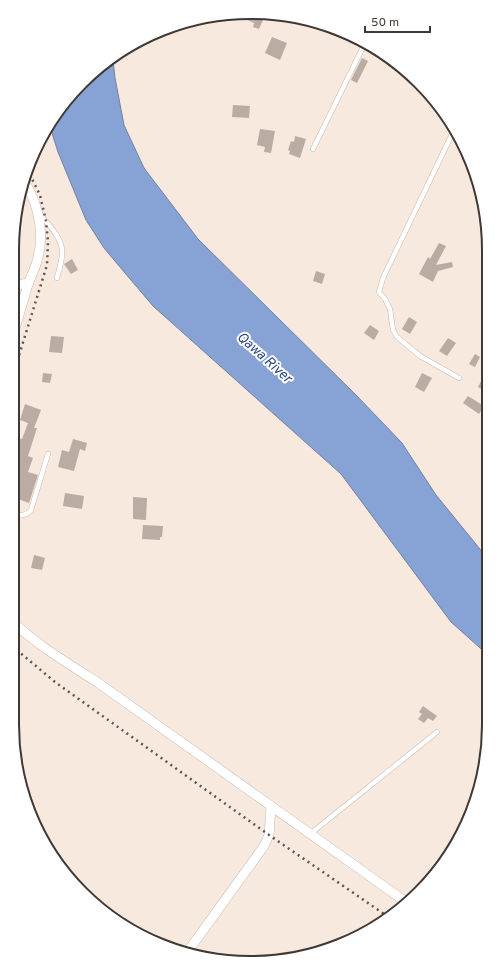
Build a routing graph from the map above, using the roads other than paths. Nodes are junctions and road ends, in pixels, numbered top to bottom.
1 (362, 48) edge
2 (451, 136) edge
3 (313, 149) dead end
4 (28, 188) edge
5 (37, 209) junction
6 (57, 278) dead end
7 (29, 283) junction
8 (19, 285) edge
9 (19, 315) edge
10 (459, 378) dead end
11 (48, 454) dead end
12 (19, 515) edge
13 (19, 628) edge
14 (437, 732) dead end
15 (271, 807) junction
16 (310, 834) junction
17 (402, 899) edge
18 (190, 948) edge

1 - 3 lane
2 - 10 lane
4 - 5 street
5 - 6 lane
5 - 7 street
7 - 8 street
7 - 9 street
11 - 12 lane
13 - 15 street
14 - 16 lane
15 - 16 street
15 - 18 street
16 - 17 street

